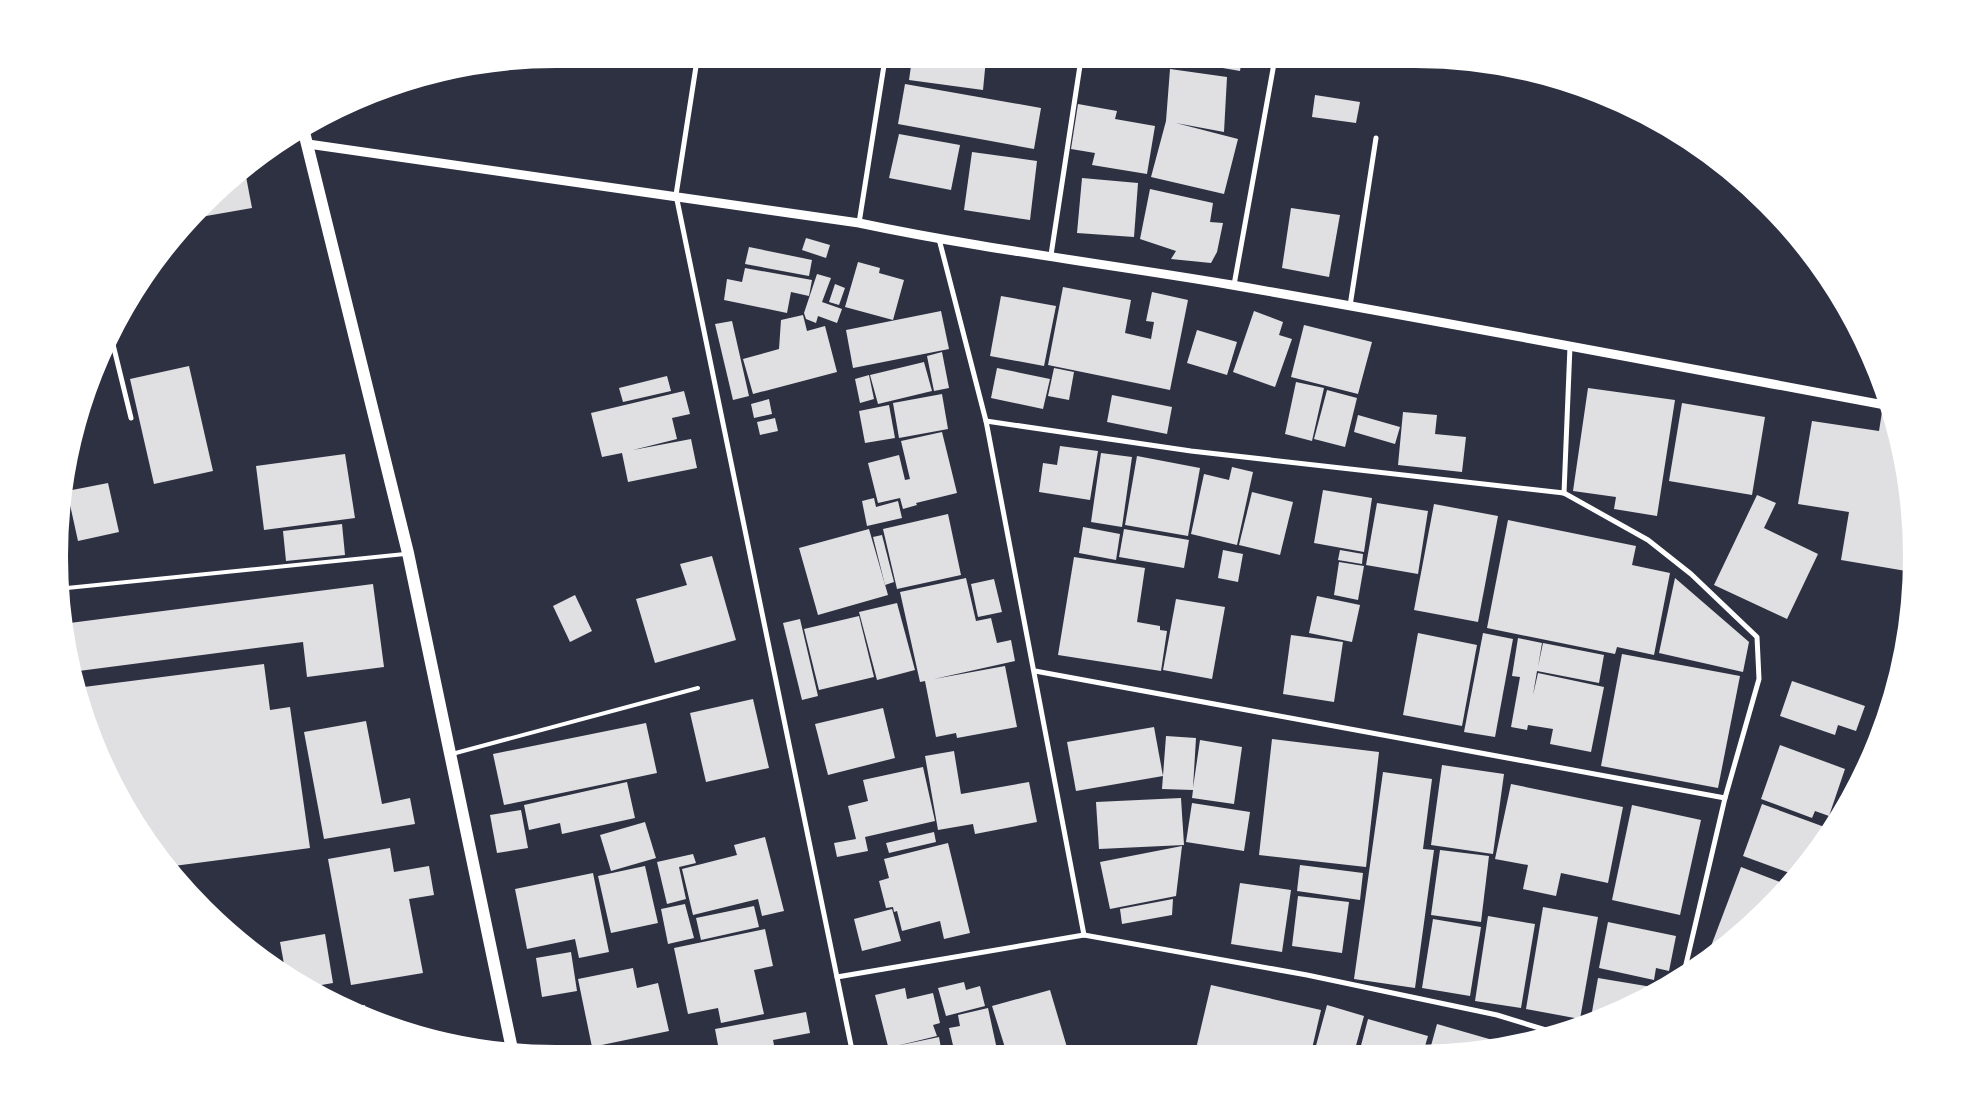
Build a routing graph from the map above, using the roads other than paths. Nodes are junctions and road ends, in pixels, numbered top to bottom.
1 (696, 65) edge
2 (884, 65) edge
3 (1081, 65) edge
4 (1274, 65) edge
5 (305, 135) edge
6 (1376, 138) dead end
7 (308, 144) junction
8 (676, 195) junction
9 (859, 223) junction
10 (939, 240) junction
11 (1051, 255) junction
12 (1234, 285) junction
13 (1350, 307) junction
14 (113, 345) edge
15 (1570, 346) junction
16 (1882, 404) edge
17 (131, 418) dead end
18 (986, 421) junction
19 (1564, 493) junction
20 (408, 554) junction
21 (66, 589) edge
22 (1035, 671) junction
23 (698, 688) dead end
24 (451, 754) junction
25 (1724, 798) junction
26 (1084, 935) junction
27 (1685, 967) edge
28 (837, 977) junction
29 (1546, 1030) edge
30 (511, 1046) edge
31 (852, 1048) edge

1 - 8 street
2 - 9 street
3 - 11 street
4 - 12 street
5 - 7 main road
6 - 13 street
7 - 8 street
7 - 20 main road
8 - 9 street
8 - 28 street
9 - 10 street
10 - 11 street
10 - 18 street
11 - 12 street
12 - 13 street
13 - 15 street
14 - 17 street
15 - 16 street
15 - 19 street
18 - 19 street
18 - 22 street
19 - 25 street
20 - 21 lane
20 - 24 main road
22 - 25 street
22 - 26 street
23 - 24 lane
24 - 30 main road
25 - 27 street
26 - 28 street
26 - 29 street
28 - 31 street

